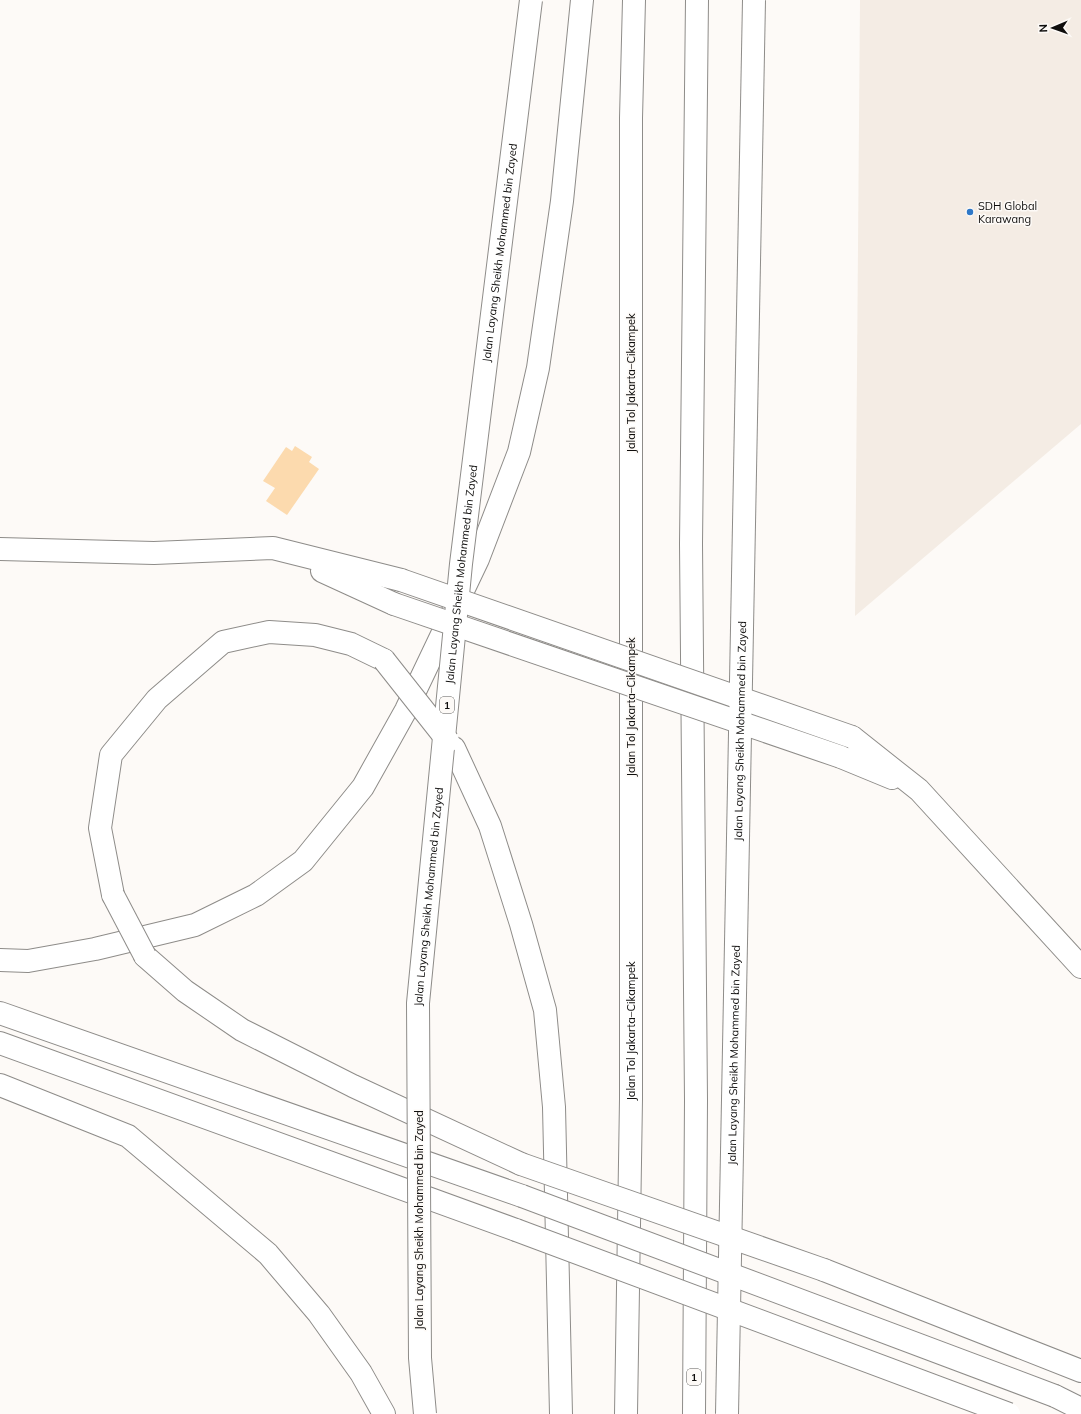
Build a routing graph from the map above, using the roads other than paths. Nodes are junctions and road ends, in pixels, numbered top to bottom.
1 (531, 0) edge
2 (582, 0) edge
3 (634, 0) edge
4 (697, 0) edge
5 (754, 0) edge
6 (273, 548) junction
7 (0, 549) edge
8 (919, 790) junction
9 (0, 960) edge
10 (1081, 967) edge
11 (0, 1013) edge
12 (0, 1043) edge
13 (0, 1085) edge
14 (1081, 1371) edge
15 (1081, 1409) edge
16 (384, 1414) edge
17 (425, 1414) edge
18 (561, 1414) edge
19 (626, 1414) edge
20 (694, 1414) edge
21 (727, 1414) edge
22 (1009, 1414) edge

1 - 17 main road, Jalan Layang Sheikh Mohammed bin Zayed / 1, bridge
2 - 9 main road
3 - 19 main road, Jalan Tol Jakarta–Cikampek
4 - 20 main road, 1
5 - 21 main road, Jalan Layang Sheikh Mohammed bin Zayed, bridge
6 - 7 main road
6 - 8 main road, bridge
6 - 8 main road, bridge
8 - 10 main road
11 - 15 main road, bridge
12 - 22 main road, bridge
13 - 16 main road
14 - 18 main road, bridge

